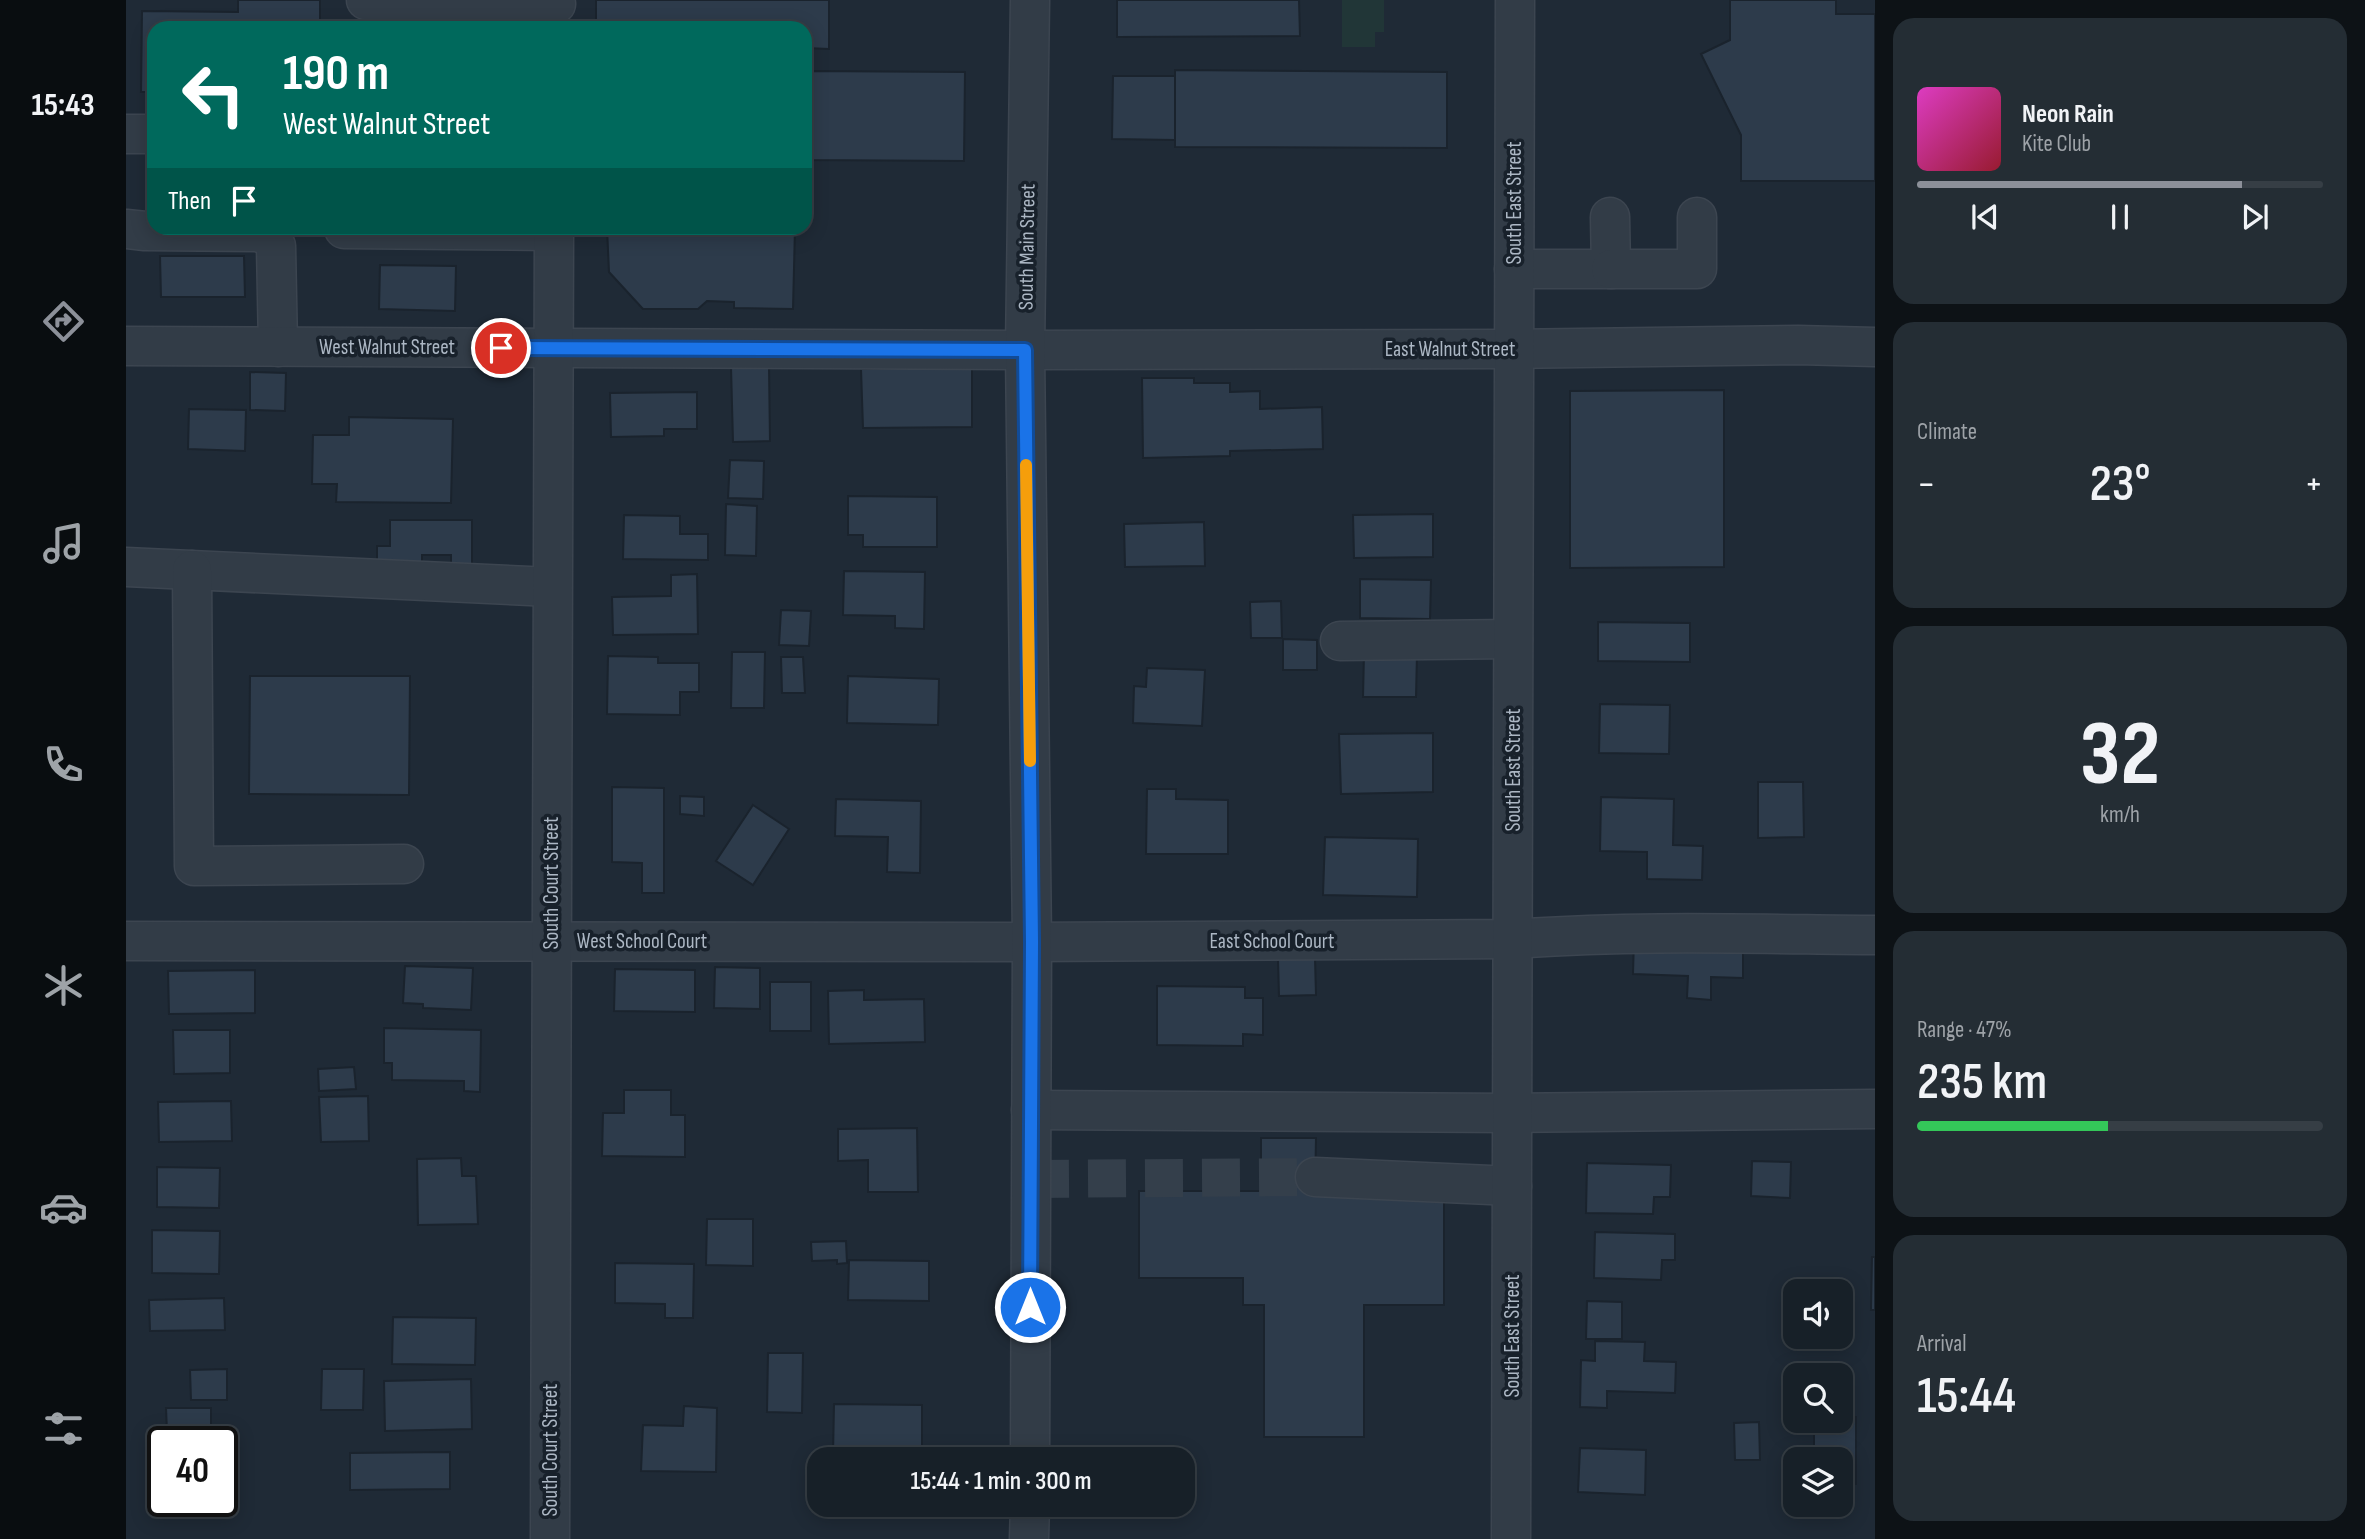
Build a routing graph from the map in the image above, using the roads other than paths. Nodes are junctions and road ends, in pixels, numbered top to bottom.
1 (366, 0) edge
2 (1031, 0) edge
3 (1515, 0) edge
4 (556, 11) edge
5 (126, 134) edge
6 (147, 134) edge
7 (1610, 217) dead end
8 (1697, 217) dead end
9 (126, 229) edge
10 (147, 231) edge
11 (268, 235) edge
12 (554, 235) edge
13 (1514, 270) junction
14 (1611, 270) junction
15 (126, 346) edge
16 (278, 347) junction
17 (1875, 347) edge
18 (554, 348) junction
19 (1514, 349) junction
20 (1025, 350) junction
21 (126, 567) edge
22 (192, 570) junction
23 (552, 587) junction
24 (1513, 639) junction
25 (1340, 641) dead end
26 (404, 864) dead end
27 (1875, 935) edge
28 (1513, 939) junction
29 (550, 941) junction
30 (126, 942) edge
31 (1032, 942) junction
32 (1875, 1109) edge
33 (1031, 1110) junction
34 (1512, 1113) junction
35 (1315, 1177) tunnel mouth
36 (1512, 1186) junction
37 (1030, 1447) edge
38 (1030, 1517) edge
39 (550, 1539) edge
40 (1029, 1539) edge
41 (1511, 1539) edge

1 - 4 street
2 - 20 street, South Main Street
3 - 13 street, South East Street
5 - 6 street
7 - 14 street
8 - 14 street
9 - 10 street
11 - 16 street
12 - 18 street, South Court Street
13 - 14 street
13 - 19 street, South East Street
15 - 16 street, West Walnut Street
16 - 18 street, West Walnut Street
17 - 19 street, East Walnut Street
18 - 20 street, West Walnut Street
18 - 23 street, South Court Street
19 - 20 street, East Walnut Street
19 - 24 street, South East Street
20 - 31 street, South Main Street
21 - 22 street
22 - 23 street
22 - 26 street
23 - 29 street, South Court Street
24 - 25 street
24 - 28 street, South East Street
27 - 28 street, East School Court
28 - 31 street, East School Court
28 - 34 street, South East Street
29 - 30 street, West School Court
29 - 31 street, West School Court
29 - 39 street, South Court Street
31 - 33 street, South Main Street
32 - 34 street
33 - 34 street
33 - 37 street, South Main Street
34 - 36 street, South East Street
35 - 36 street
36 - 41 street, South East Street
38 - 40 street

